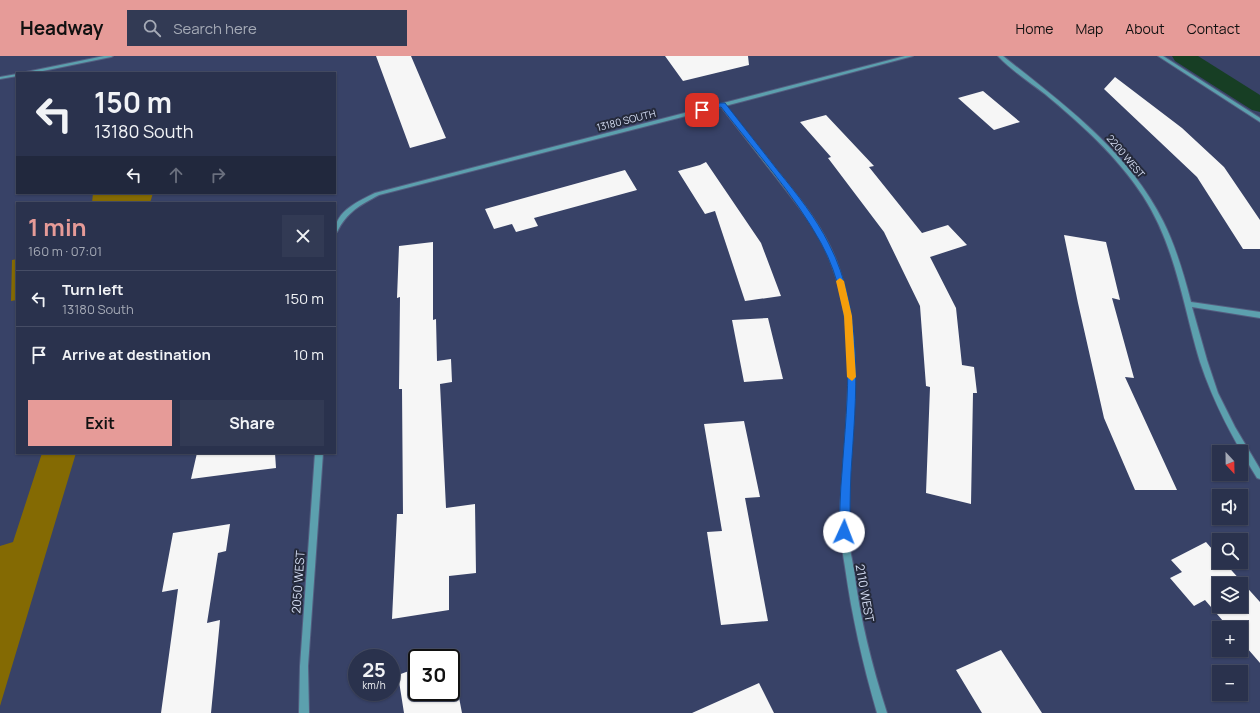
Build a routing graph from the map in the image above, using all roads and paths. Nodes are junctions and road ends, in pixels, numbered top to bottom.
1 (112, 56) edge
2 (911, 56) edge
3 (1000, 56) edge
4 (1160, 56) edge
5 (31, 72) edge
6 (16, 75) edge
7 (0, 78) edge
8 (722, 105) junction
9 (1260, 120) edge
10 (336, 228) edge
11 (1188, 304) junction
12 (1260, 315) edge
13 (319, 454) edge
14 (1260, 476) edge
15 (304, 713) edge
16 (882, 713) edge

1 - 5 street
2 - 8 street, 13180 SOUTH
3 - 11 street, 2200 WEST
4 - 9 street
6 - 7 street
8 - 10 street, 13180 SOUTH
8 - 16 street, 2110 WEST
11 - 12 street
11 - 14 street, 2200 WEST
13 - 15 street, 2050 WEST

